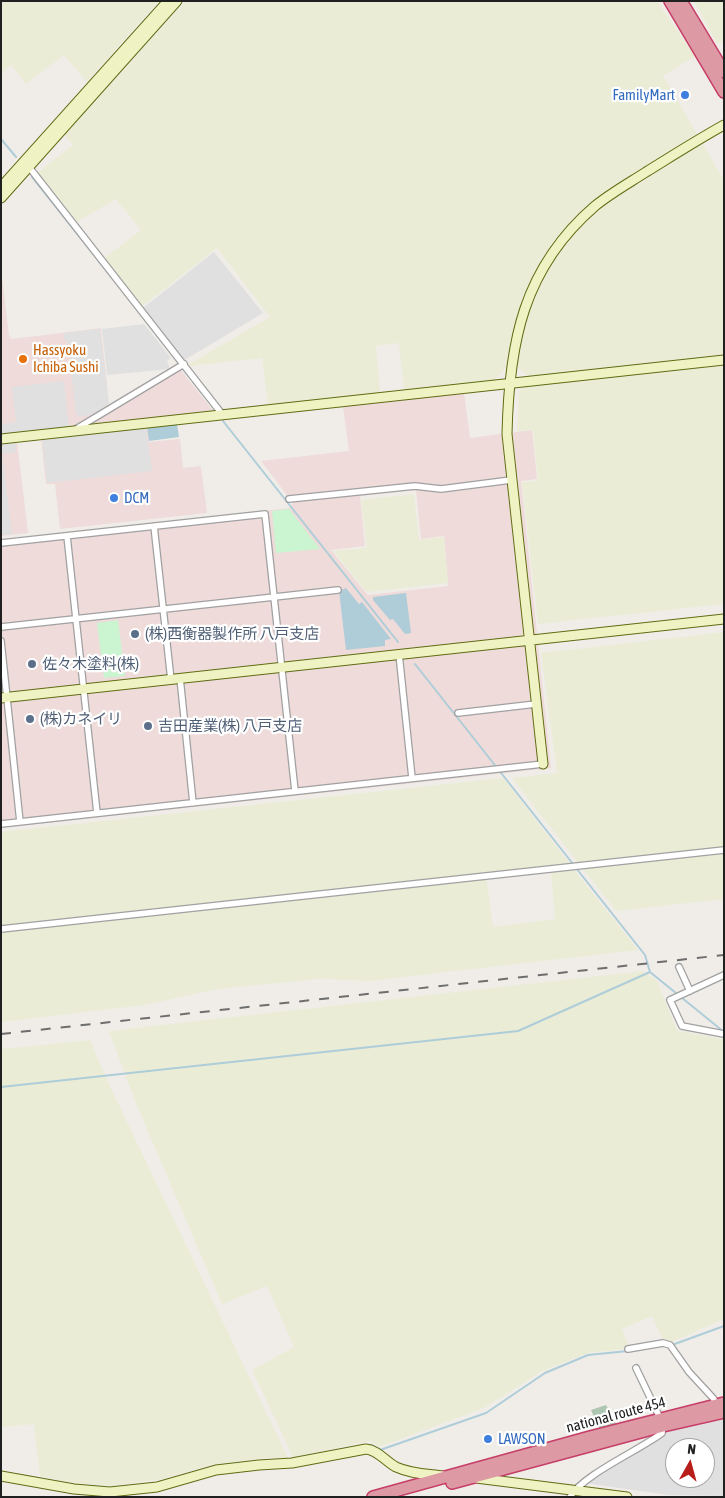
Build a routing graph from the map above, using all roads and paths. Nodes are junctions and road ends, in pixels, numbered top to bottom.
1 (168, 1) edge
2 (177, 1) edge
3 (664, 1) edge
4 (670, 1) edge
5 (681, 1) edge
6 (685, 1) edge
7 (685, 26) junction
8 (701, 34) junction
9 (724, 72) edge
10 (724, 92) edge
11 (724, 125) edge
12 (29, 167) junction
13 (1, 187) edge
14 (1, 198) edge
15 (724, 360) edge
16 (184, 364) junction
17 (509, 382) junction
18 (222, 414) junction
19 (74, 430) junction
20 (1, 439) edge
21 (511, 480) junction
22 (288, 499) dead end
23 (154, 526) junction
24 (67, 536) junction
25 (1, 543) edge
26 (338, 590) dead end
27 (274, 596) junction
28 (164, 609) junction
29 (76, 618) junction
30 (724, 619) edge
31 (1, 627) edge
32 (529, 640) junction
33 (1, 641) edge
34 (399, 654) junction
35 (282, 667) junction
36 (175, 679) junction
37 (83, 689) junction
38 (4, 698) edge
39 (536, 704) junction
40 (458, 713) dead end
41 (542, 764) joint
42 (412, 778) junction
43 (296, 791) junction
44 (193, 802) junction
45 (97, 813) junction
46 (20, 822) junction
47 (1, 824) edge
48 (724, 850) edge
49 (1, 929) edge
50 (679, 967) dead end
51 (724, 975) edge
52 (690, 991) junction
53 (724, 1034) edge
54 (628, 1350) dead end
55 (636, 1368) dead end
56 (722, 1408) edge
57 (661, 1422) junction
58 (1, 1476) edge
59 (448, 1476) junction
60 (472, 1478) junction
61 (572, 1493) edge
62 (373, 1497) edge
63 (402, 1497) edge
64 (628, 1497) edge

1 - 13 street
2 - 12 street
3 - 7 highway
4 - 7 highway
5 - 8 highway
6 - 8 highway
7 - 10 highway
8 - 9 highway
11 - 17 street
12 - 14 street
12 - 16 street
15 - 17 street
16 - 18 street
16 - 19 street
17 - 18 street
17 - 21 street
18 - 19 street
19 - 20 street
21 - 22 street
21 - 32 street
23 - 24 street
23 - 27 street
23 - 28 street
24 - 25 street
24 - 29 street
26 - 27 street
27 - 28 street
27 - 35 street
28 - 29 street
28 - 36 street
29 - 31 street
29 - 37 street
30 - 32 street
32 - 34 street
32 - 39 street
33 - 38 street
34 - 35 street
34 - 42 street
35 - 36 street
35 - 43 street
36 - 37 street
36 - 44 street
37 - 38 street
37 - 45 street
38 - 46 street
39 - 40 street
39 - 41 street
41 - 42 street
42 - 43 street
43 - 44 street
44 - 45 street
45 - 46 street
46 - 47 street
48 - 49 street
50 - 52 street
51 - 52 street
52 - 53 street
54 - 56 street
55 - 57 street
56 - 57 highway, national route 454
57 - 59 highway, national route 454
57 - 60 highway, national route 454
57 - 61 street
58 - 59 street
59 - 60 street
59 - 62 highway, national route 454
60 - 61 street
60 - 63 highway, national route 454
61 - 64 street

